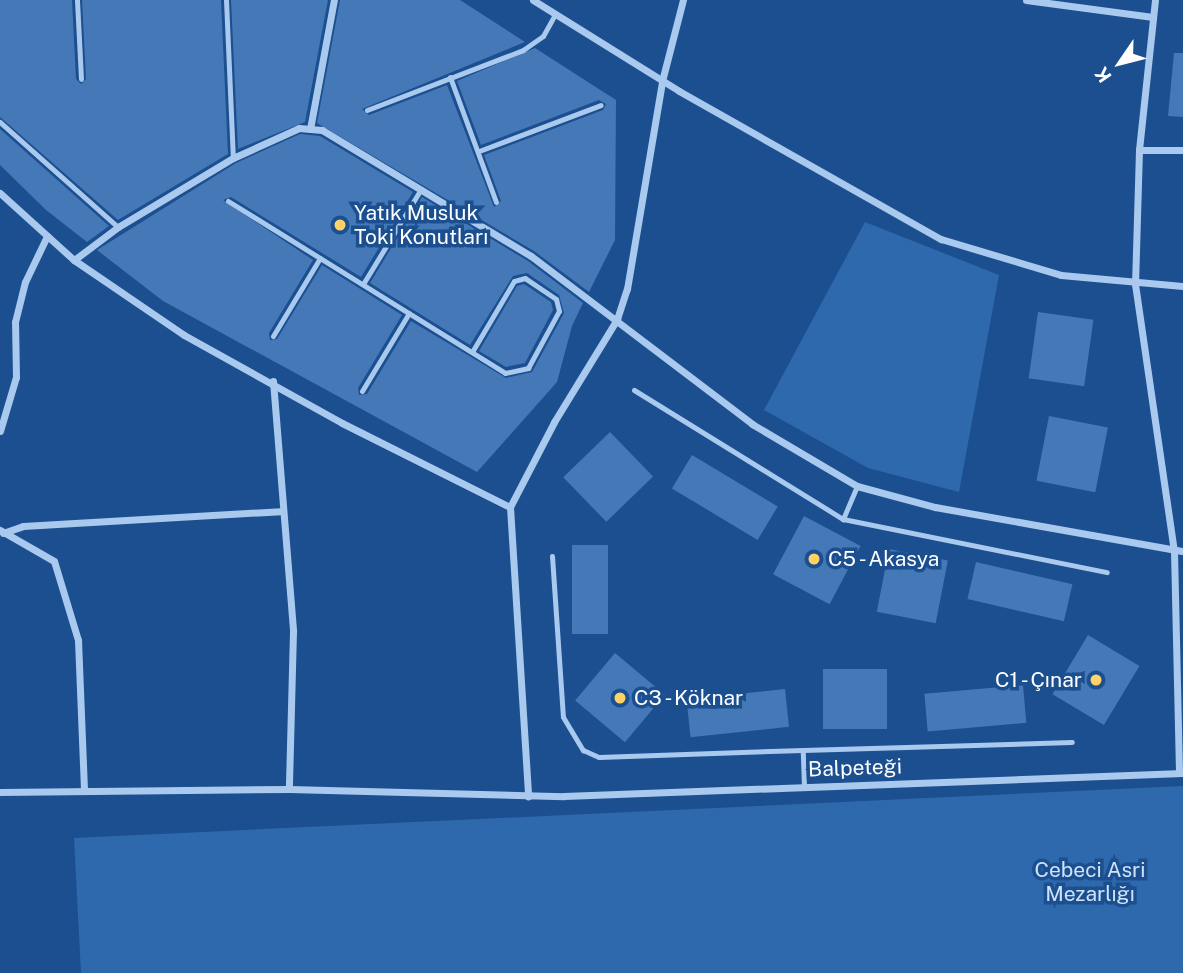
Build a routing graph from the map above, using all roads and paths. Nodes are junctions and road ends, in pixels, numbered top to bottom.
1 (77, 0) edge
2 (226, 0) edge
3 (334, 0) edge
4 (533, 0) edge
5 (683, 0) edge
6 (1026, 0) edge
7 (1155, 0) edge
8 (555, 14) junction
9 (1153, 17) junction
10 (450, 77) junction
11 (81, 79) dead end
12 (662, 80) junction
13 (601, 105) dead end
14 (367, 110) dead end
15 (0, 122) edge
16 (310, 129) junction
17 (478, 150) junction
18 (1139, 150) junction
19 (1183, 150) edge
20 (233, 158) junction
21 (421, 189) junction
22 (0, 193) edge
23 (228, 201) dead end
24 (496, 202) dead end
25 (118, 227) junction
26 (47, 236) junction
27 (320, 258) junction
28 (74, 260) junction
29 (363, 284) junction
30 (1135, 284) junction
31 (1183, 286) edge
32 (409, 313) junction
33 (617, 319) junction
34 (273, 336) dead end
35 (472, 352) junction
36 (273, 381) junction
37 (635, 390) dead end
38 (362, 391) dead end
39 (0, 431) edge
40 (857, 486) junction
41 (510, 507) junction
42 (281, 511) junction
43 (843, 519) junction
44 (2, 532) edge
45 (1174, 551) junction
46 (1183, 551) edge
47 (552, 556) dead end
48 (1107, 572) dead end
49 (1072, 743) dead end
50 (803, 750) junction
51 (1181, 773) edge
52 (804, 787) junction
53 (289, 789) junction
54 (84, 790) junction
55 (0, 792) edge
56 (528, 796) junction

1 - 11 lane
2 - 20 lane
3 - 16 street
4 - 8 street
5 - 12 street
6 - 9 street
7 - 9 street
8 - 10 lane
8 - 12 street
9 - 18 street
10 - 14 lane
10 - 17 lane
12 - 30 street
12 - 33 street
13 - 17 lane
15 - 25 lane
16 - 20 street
16 - 21 street
17 - 24 lane
18 - 19 street
18 - 30 street
20 - 25 street
21 - 29 lane
21 - 33 street
22 - 26 street
23 - 27 lane
25 - 28 street
26 - 28 street
26 - 39 street
27 - 29 lane
27 - 34 lane
28 - 36 street
29 - 32 lane
30 - 31 street
30 - 45 street
32 - 35 lane
32 - 38 lane
33 - 40 street
33 - 41 street
35 - 35 lane
36 - 41 street
36 - 42 street
37 - 43 lane
40 - 43 lane
40 - 45 street
41 - 56 street
42 - 44 street
42 - 53 street
43 - 48 lane
44 - 54 street
45 - 46 street
45 - 51 street
47 - 50 lane
49 - 50 lane
50 - 52 lane
51 - 52 street, Balpeteği
52 - 56 street, Balpeteği
53 - 54 street, Balpeteği
53 - 56 street, Balpeteği
54 - 55 street, Balpeteği

